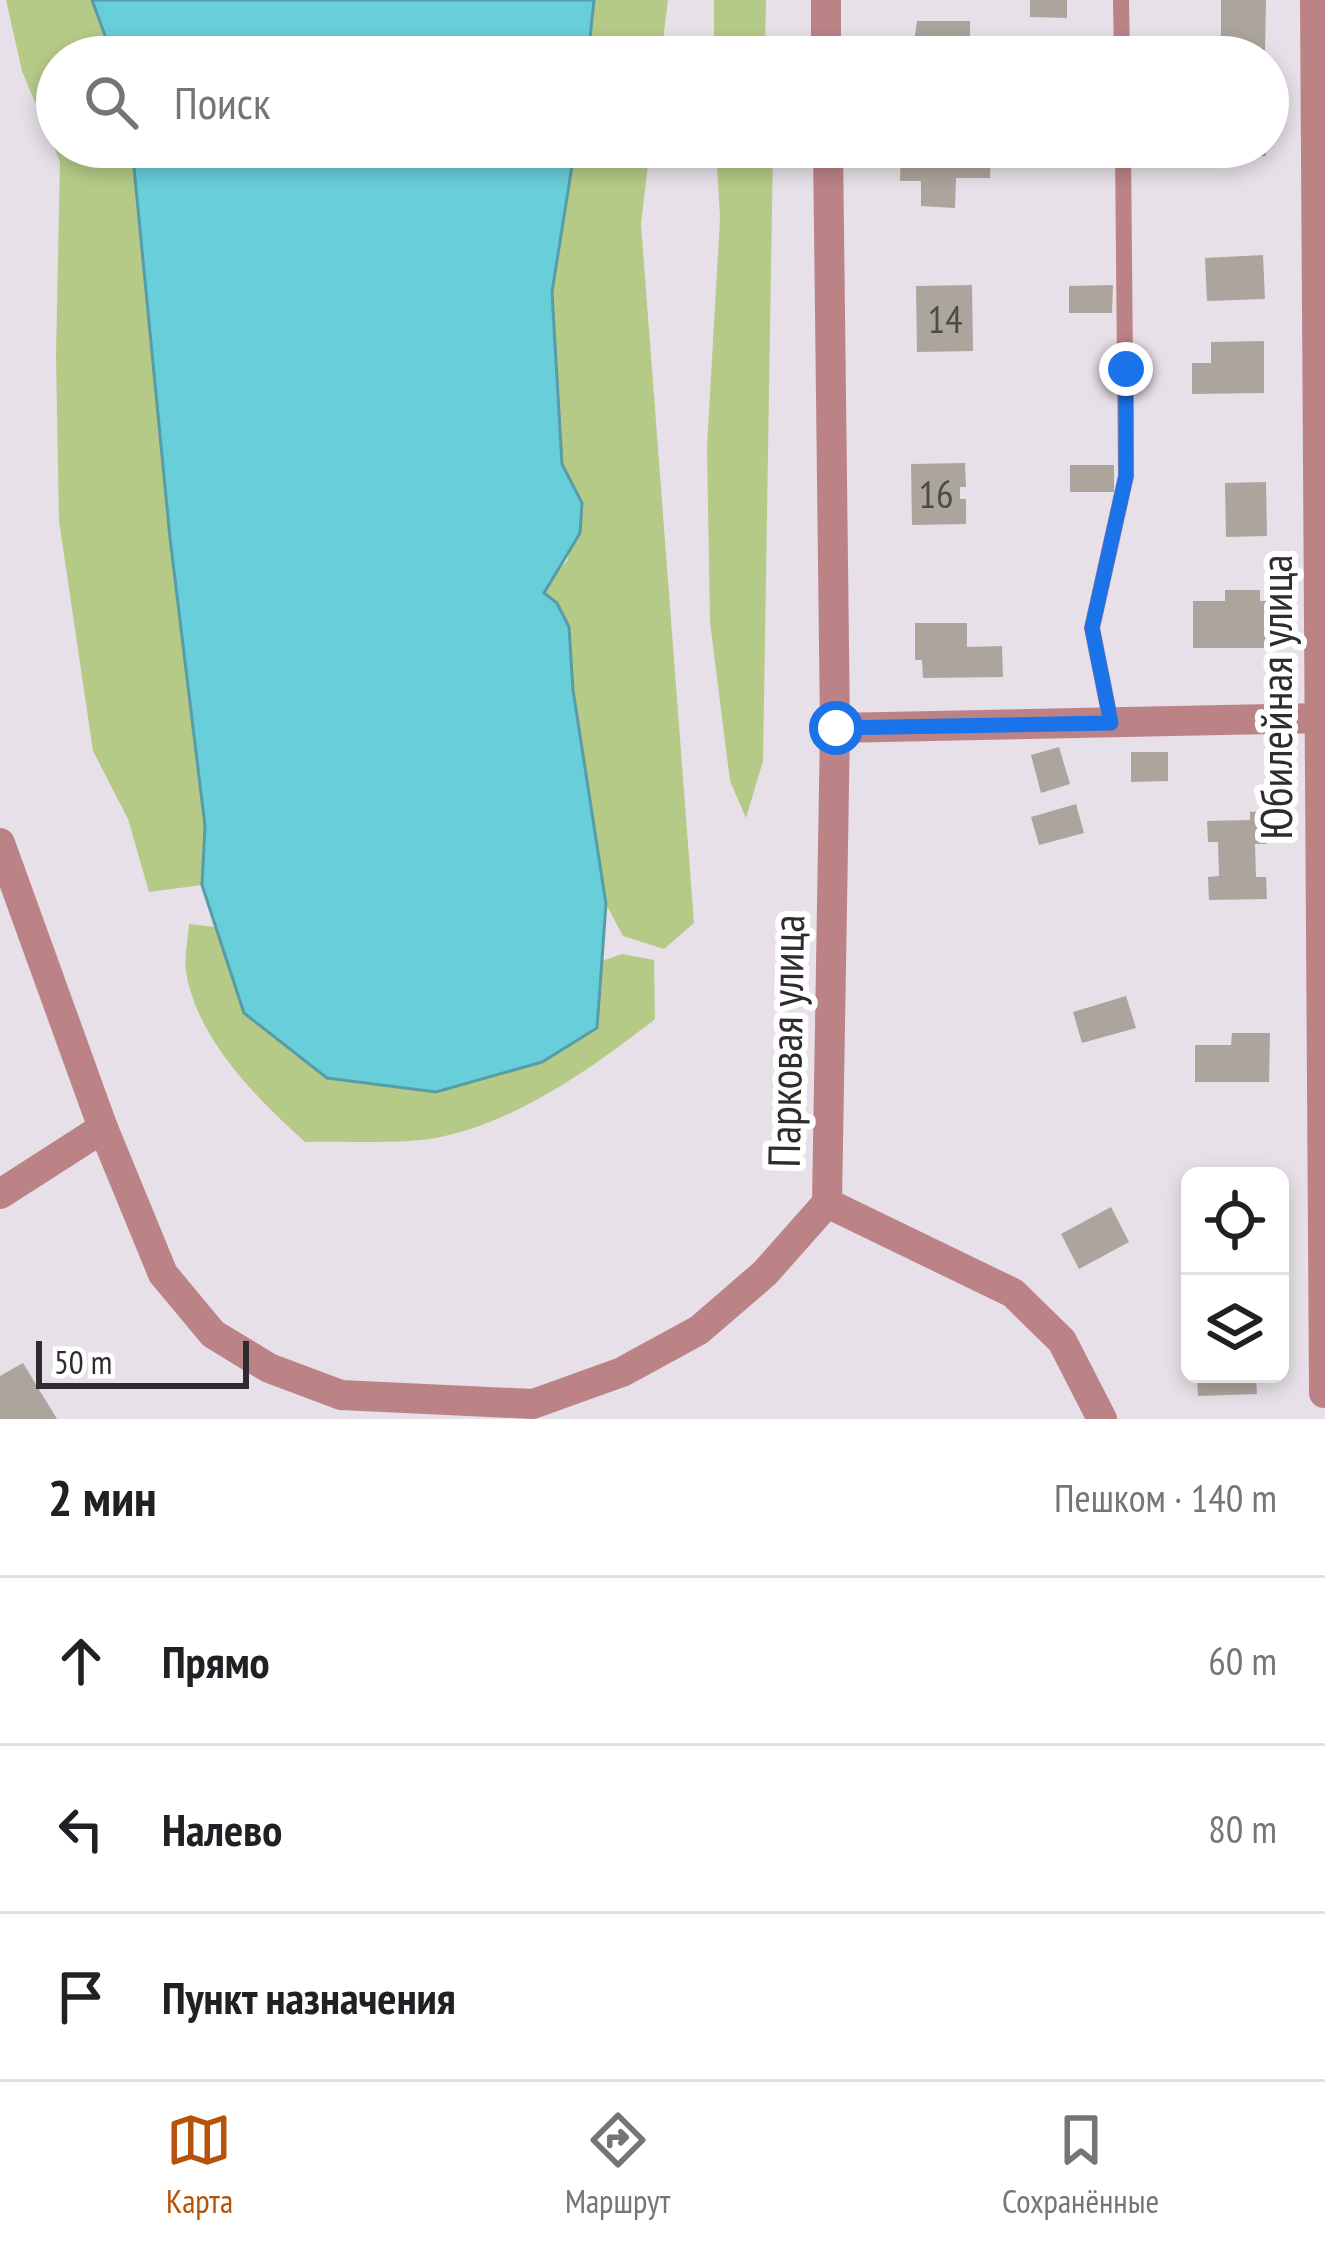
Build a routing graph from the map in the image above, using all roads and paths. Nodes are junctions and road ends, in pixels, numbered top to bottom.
1 (826, 0) edge
2 (1121, 0) edge
3 (1316, 0) edge
4 (826, 36) edge
5 (1122, 36) edge
6 (828, 168) edge
7 (1124, 168) edge
8 (1322, 718) edge
9 (1111, 723) junction
10 (836, 728) junction
11 (0, 843) edge
12 (103, 1128) junction
13 (0, 1195) edge
14 (827, 1203) junction
15 (1324, 1394) edge
16 (533, 1412) edge
17 (1102, 1419) edge

1 - 4 street
2 - 5 lane
3 - 8 street, Юбилейная улица
6 - 10 street, Парковая улица
7 - 9 lane
8 - 9 street
8 - 15 street, Юбилейная улица
9 - 10 street
10 - 14 street, Парковая улица
11 - 12 street, Парковая улица
12 - 13 street
12 - 16 street, Парковая улица
14 - 16 street, Парковая улица
14 - 17 street

